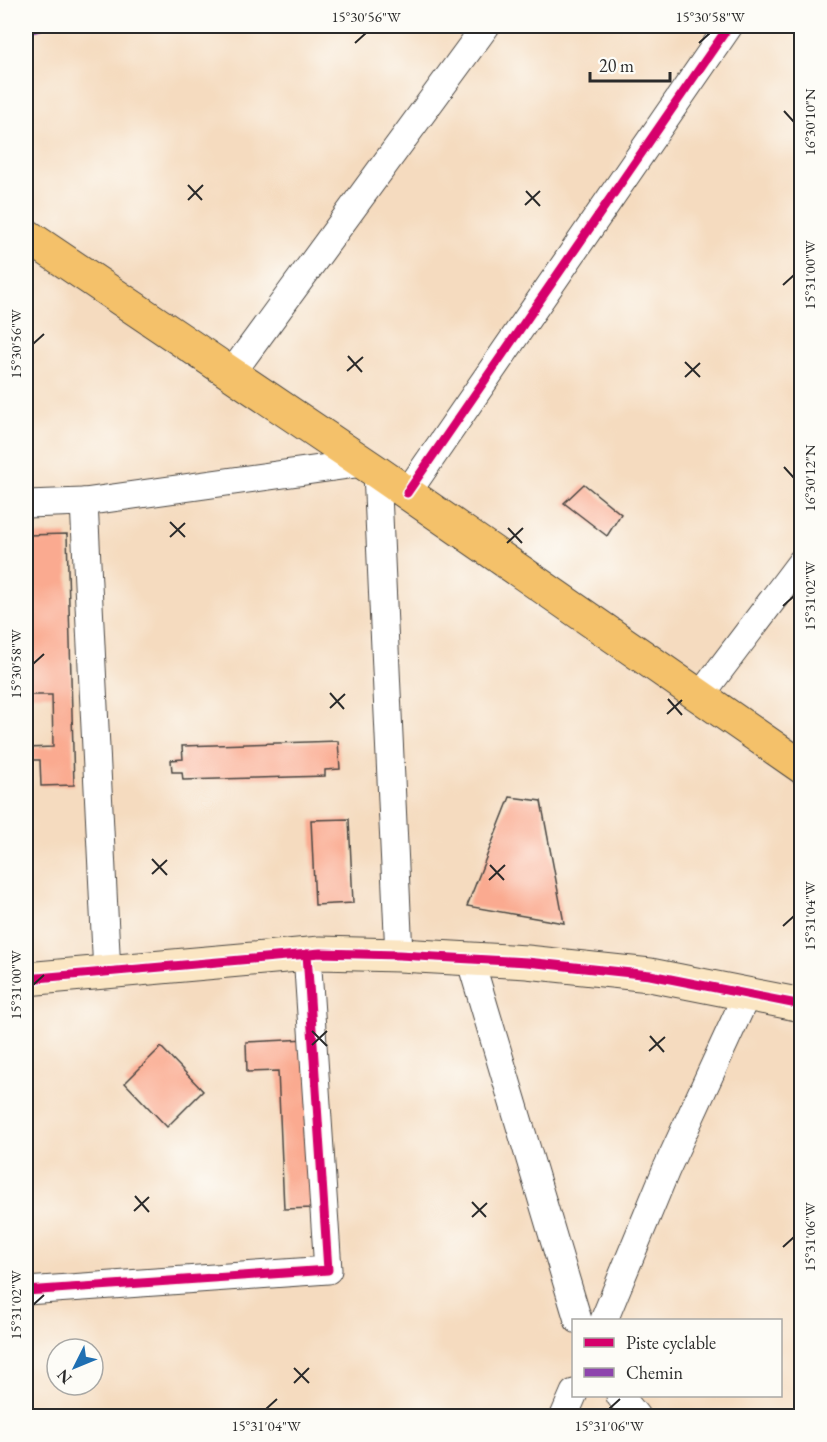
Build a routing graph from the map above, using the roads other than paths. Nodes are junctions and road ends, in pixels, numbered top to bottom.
1 (486, 26) edge
2 (729, 26) edge
3 (26, 235) edge
4 (231, 374) junction
5 (370, 467) junction
6 (407, 493) junction
7 (84, 502) junction
8 (26, 504) edge
9 (801, 561) edge
10 (700, 696) junction
11 (801, 767) edge
12 (307, 954) junction
13 (399, 955) junction
14 (470, 959) junction
15 (107, 973) junction
16 (26, 978) edge
17 (747, 993) junction
18 (801, 1005) edge
19 (26, 1291) edge
20 (578, 1319) edge
21 (604, 1319) edge
22 (572, 1396) edge
23 (622, 1397) edge
24 (564, 1416) edge
25 (636, 1416) edge

1 - 4 street
2 - 6 street
3 - 4 main road
4 - 5 main road
5 - 6 main road
5 - 7 street
5 - 13 street
6 - 10 main road
7 - 8 street
7 - 15 street
9 - 10 street
10 - 11 main road
12 - 13 street
12 - 15 street
12 - 19 street
13 - 14 street
14 - 17 street
14 - 20 street
15 - 16 street
17 - 18 street
17 - 21 street
22 - 24 street
23 - 25 street

